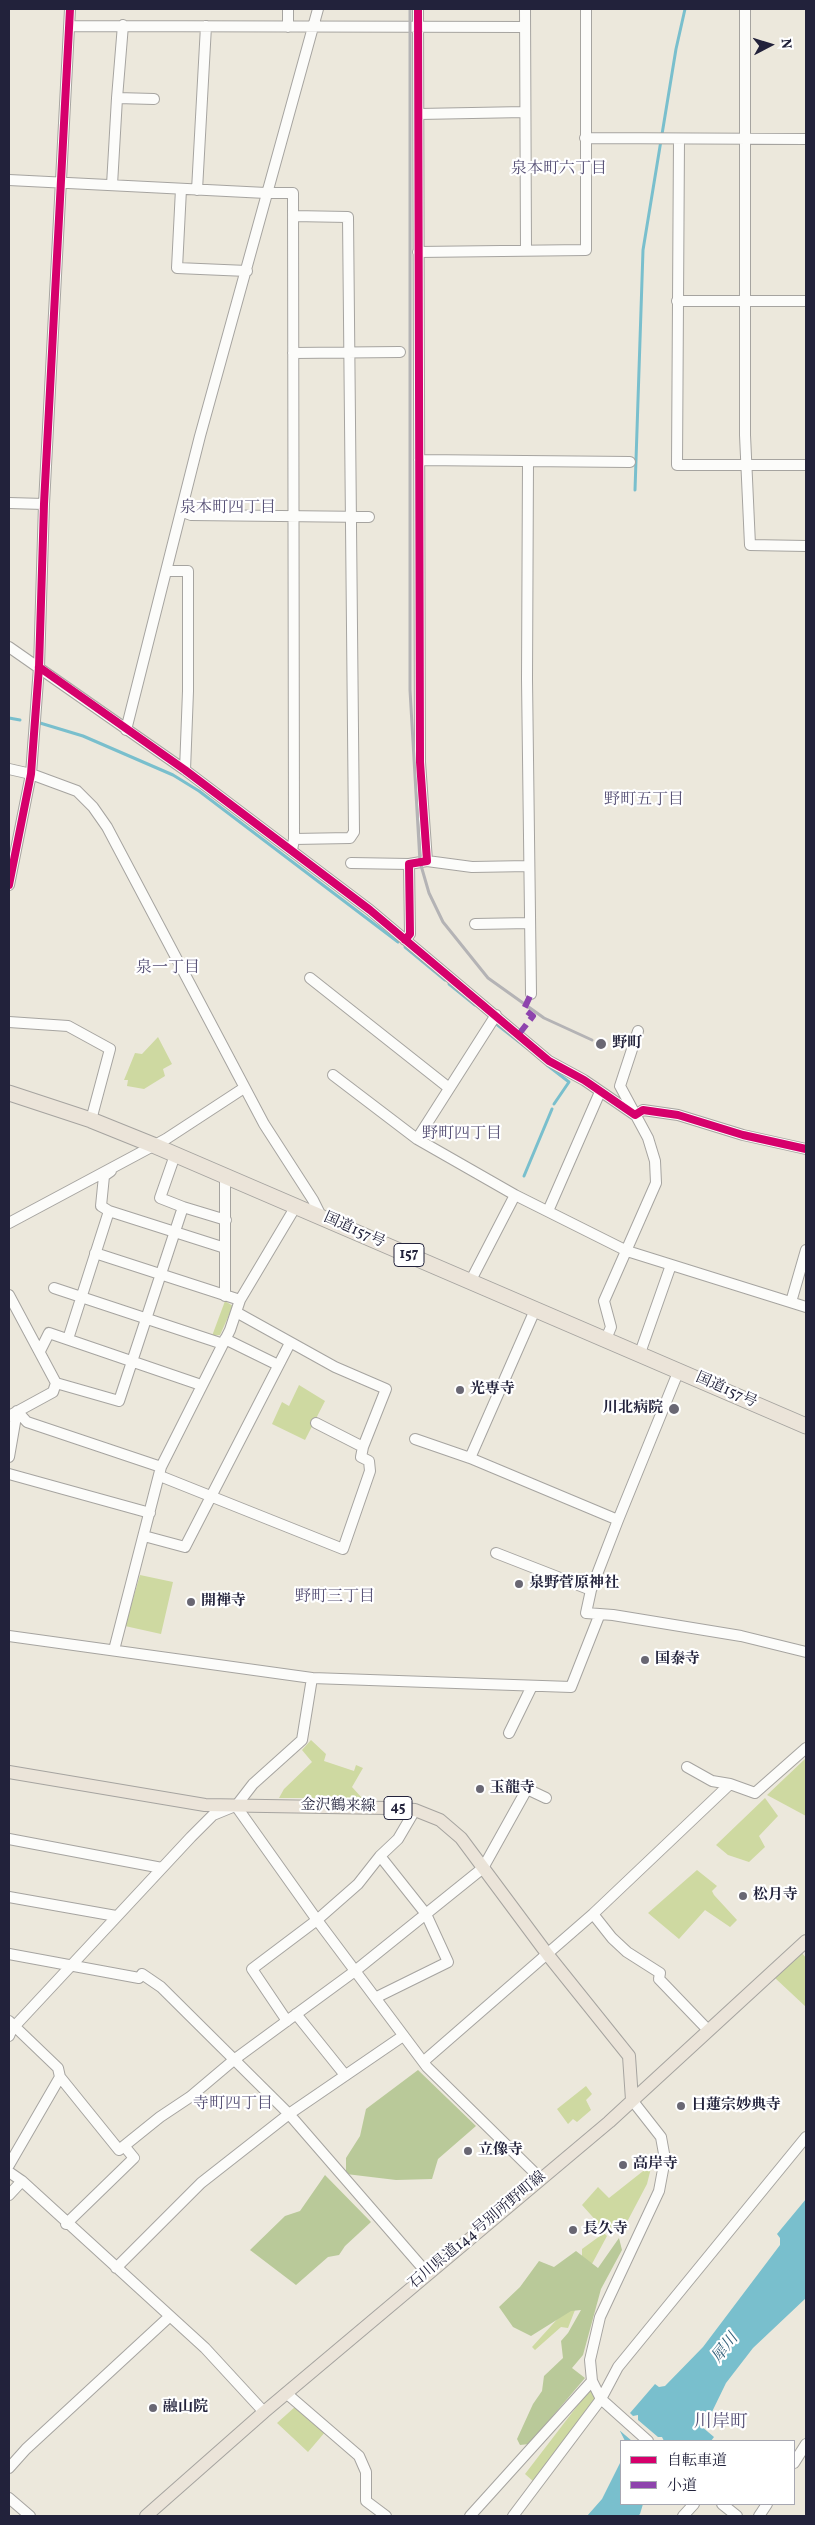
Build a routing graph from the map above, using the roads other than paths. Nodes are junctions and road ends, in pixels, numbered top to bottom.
1 (70, 9) edge
2 (288, 9) edge
3 (318, 9) edge
4 (418, 9) edge
5 (525, 9) edge
6 (586, 9) edge
7 (745, 9) edge
8 (123, 25) junction
9 (69, 26) junction
10 (206, 26) junction
11 (288, 27) junction
12 (314, 27) junction
13 (418, 27) junction
14 (525, 27) junction
15 (117, 98) junction
16 (154, 99) dead end
17 (526, 112) junction
18 (419, 114) junction
19 (585, 138) junction
20 (679, 139) junction
21 (746, 139) junction
22 (806, 139) edge
23 (9, 180) edge
24 (61, 183) junction
25 (112, 186) junction
26 (180, 189) junction
27 (197, 190) junction
28 (266, 194) junction
29 (293, 216) junction
30 (526, 250) junction
31 (418, 252) junction
32 (247, 271) junction
33 (677, 301) junction
34 (745, 301) junction
35 (806, 301) edge
36 (349, 352) junction
37 (400, 352) dead end
38 (293, 353) junction
39 (419, 460) junction
40 (528, 462) junction
41 (630, 462) dead end
42 (746, 465) junction
43 (806, 466) edge
44 (9, 503) edge
45 (44, 504) junction
46 (182, 512) junction
47 (294, 516) junction
48 (351, 516) junction
49 (369, 517) dead end
50 (806, 546) edge
51 (166, 571) junction
52 (9, 647) edge
53 (39, 667) junction
54 (126, 730) junction
55 (9, 769) edge
56 (185, 770) junction
57 (31, 774) junction
58 (294, 839) junction
59 (292, 850) junction
60 (428, 860) junction
61 (351, 863) dead end
62 (409, 864) junction
63 (529, 866) junction
64 (9, 885) edge
65 (530, 923) junction
66 (475, 924) dead end
67 (405, 940) junction
68 (310, 978) dead end
69 (532, 994) dead end
70 (496, 1014) junction
71 (9, 1022) edge
72 (638, 1031) dead end
73 (333, 1076) dead end
74 (244, 1088) junction
75 (449, 1088) junction
76 (600, 1092) junction
77 (9, 1093) edge
78 (635, 1115) junction
79 (91, 1120) junction
80 (417, 1139) junction
81 (153, 1145) junction
82 (806, 1149) edge
83 (176, 1155) junction
84 (121, 1162) junction
85 (225, 1177) junction
86 (515, 1195) junction
87 (296, 1206) junction
88 (183, 1207) junction
89 (109, 1211) junction
90 (548, 1211) junction
91 (321, 1216) junction
92 (226, 1220) junction
93 (9, 1223) edge
94 (176, 1231) junction
95 (225, 1248) junction
96 (806, 1250) edge
97 (627, 1251) junction
98 (95, 1253) junction
99 (671, 1265) junction
100 (162, 1276) junction
101 (470, 1282) junction
102 (54, 1288) dead end
103 (9, 1295) edge
104 (225, 1296) junction
105 (81, 1297) junction
106 (240, 1300) junction
107 (791, 1302) junction
108 (806, 1307) edge
109 (535, 1310) junction
110 (236, 1312) junction
111 (147, 1318) junction
112 (68, 1339) junction
113 (606, 1339) junction
114 (224, 1341) junction
115 (290, 1343) junction
116 (40, 1351) junction
117 (640, 1353) junction
118 (133, 1361) junction
119 (278, 1365) junction
120 (679, 1370) junction
121 (56, 1383) junction
122 (201, 1385) junction
123 (13, 1413) edge
124 (805, 1422) edge
125 (316, 1423) dead end
126 (415, 1439) dead end
127 (363, 1447) junction
128 (9, 1456) edge
129 (470, 1458) junction
130 (161, 1472) junction
131 (9, 1474) edge
132 (211, 1497) junction
133 (150, 1513) junction
134 (618, 1520) junction
135 (144, 1536) junction
136 (496, 1553) dead end
137 (592, 1590) junction
138 (599, 1616) junction
139 (9, 1636) edge
140 (114, 1650) junction
141 (806, 1652) edge
142 (312, 1678) junction
143 (532, 1686) junction
144 (509, 1733) dead end
145 (806, 1748) edge
146 (687, 1767) dead end
147 (9, 1772) edge
148 (730, 1784) junction
149 (546, 1798) dead end
150 (236, 1806) junction
151 (415, 1810) junction
152 (9, 1838) edge
153 (380, 1856) junction
154 (162, 1868) junction
155 (483, 1868) junction
156 (9, 1897) edge
157 (426, 1914) junction
158 (594, 1914) junction
159 (116, 1916) junction
160 (317, 1920) junction
161 (806, 1941) edge
162 (9, 1954) edge
163 (548, 1955) junction
164 (72, 1964) junction
165 (355, 1971) junction
166 (377, 1997) junction
167 (296, 2014) junction
168 (287, 2021) junction
169 (12, 2024) edge
170 (708, 2030) junction
171 (9, 2036) edge
172 (403, 2036) junction
173 (235, 2058) junction
174 (424, 2061) junction
175 (345, 2075) junction
176 (60, 2077) junction
177 (632, 2100) junction
178 (289, 2114) junction
179 (806, 2137) edge
180 (125, 2147) junction
181 (9, 2165) edge
182 (9, 2172) edge
183 (541, 2179) junction
184 (22, 2181) junction
185 (9, 2194) edge
186 (66, 2224) junction
187 (116, 2268) junction
188 (427, 2273) junction
189 (169, 2317) junction
190 (592, 2382) junction
191 (286, 2393) junction
192 (604, 2403) junction
193 (264, 2412) junction
194 (647, 2440) edge
195 (806, 2444) edge
196 (795, 2461) edge
197 (9, 2468) edge
198 (9, 2498) edge
199 (693, 2505) edge
200 (723, 2505) edge
201 (766, 2505) edge
202 (30, 2516) edge
203 (146, 2516) edge
204 (386, 2516) edge
205 (470, 2516) edge
206 (513, 2516) edge
207 (683, 2516) edge
208 (737, 2516) edge
209 (759, 2516) edge

1 - 9 street
2 - 11 street
3 - 12 street
4 - 13 street
5 - 14 street
6 - 19 street
7 - 21 street
8 - 9 street
8 - 10 street
8 - 15 street
9 - 24 street
10 - 11 street
10 - 27 street
11 - 12 street
12 - 13 street
12 - 28 street
13 - 14 street
13 - 18 street
14 - 17 street
15 - 16 street
15 - 25 street
17 - 18 street
17 - 30 street
18 - 31 street
19 - 20 street
19 - 30 street
20 - 21 street
20 - 33 street
21 - 22 street
21 - 34 street
23 - 24 street
24 - 25 street
24 - 45 street
25 - 26 street
26 - 27 street
26 - 32 street
27 - 28 street
28 - 29 street
28 - 32 street
29 - 36 street
29 - 38 street
30 - 31 street
31 - 39 street
32 - 46 street
33 - 34 street
33 - 42 street
34 - 35 street
34 - 42 street
36 - 37 street
36 - 38 street
36 - 48 street
38 - 47 street
39 - 40 street
39 - 60 street
40 - 41 street
40 - 63 street
42 - 43 street
42 - 50 street
44 - 45 street
45 - 53 street
46 - 47 street
46 - 51 street
47 - 48 street
47 - 58 street
48 - 49 street
48 - 58 street
51 - 54 street
51 - 56 street
52 - 53 street
53 - 54 street
53 - 57 street
54 - 56 street
55 - 57 street
56 - 59 street
57 - 64 street
57 - 74 street
58 - 59 street
59 - 67 street
60 - 62 street
60 - 63 street
61 - 62 street
62 - 67 street
63 - 65 street
65 - 66 street
65 - 69 street
67 - 70 street
68 - 75 street
70 - 75 street
70 - 76 street
71 - 79 street
72 - 78 street
73 - 80 street
74 - 81 street
74 - 91 street
75 - 80 street
76 - 78 street
76 - 90 street
77 - 79 highway, 国道157号 / 157
78 - 82 street
78 - 97 street
79 - 81 highway, 国道157号 / 157
80 - 86 street
81 - 83 highway, 国道157号 / 157
81 - 84 street
83 - 85 highway, 国道157号 / 157
83 - 88 street
84 - 89 street
84 - 93 street
85 - 87 highway, 国道157号 / 157
85 - 92 street
86 - 90 street
86 - 101 street
87 - 91 highway, 国道157号 / 157
87 - 106 street
88 - 92 street
88 - 94 street
89 - 94 street
89 - 98 street
90 - 97 street
91 - 101 highway, 国道157号 / 157
92 - 95 street
94 - 95 street
94 - 100 street
95 - 104 street
96 - 107 street
97 - 99 street
97 - 113 street
98 - 100 street
98 - 105 street
99 - 107 street
99 - 117 street
100 - 104 street
100 - 111 street
101 - 109 highway, 国道157号 / 157
102 - 105 street
103 - 116 street
104 - 106 street
105 - 111 street
105 - 112 street
106 - 110 street
107 - 108 street
109 - 113 highway, 国道157号 / 157
109 - 129 street
110 - 114 street
110 - 115 street
111 - 114 street
111 - 118 street
112 - 116 street
112 - 118 street
113 - 117 highway, 国道157号 / 157
114 - 119 street
114 - 122 street
115 - 119 street
115 - 127 street
116 - 121 street
117 - 120 highway, 国道157号 / 157
118 - 121 street
118 - 122 street
119 - 132 street
120 - 124 highway, 国道157号 / 157
120 - 134 street
121 - 123 street
122 - 130 street
123 - 128 street
123 - 130 street
125 - 127 street
126 - 129 street
127 - 132 street
129 - 134 street
130 - 132 street
130 - 133 street
131 - 133 street
132 - 135 street
133 - 135 street
134 - 137 street
135 - 140 street
136 - 137 street
137 - 138 street
138 - 141 street
138 - 143 street
139 - 140 street
140 - 142 street
142 - 143 street
142 - 150 street
143 - 144 street
145 - 148 street
146 - 148 street
147 - 150 main road, 金沢鶴来線 / 45
148 - 158 street
149 - 155 street
150 - 151 main road, 金沢鶴来線 / 45
150 - 154 street
150 - 160 street
151 - 153 street
151 - 155 main road, 金沢鶴来線 / 45
152 - 154 street
153 - 157 street
153 - 160 street
154 - 159 street
155 - 157 street
155 - 163 main road, 金沢鶴来線 / 45
156 - 159 street
157 - 165 street
157 - 166 street
158 - 163 street
158 - 170 street
159 - 164 street
160 - 165 street
160 - 168 street
161 - 170 main road, 石川県道144号別所野町線
162 - 164 street
163 - 174 street
163 - 177 main road, 金沢鶴来線 / 45
164 - 169 street
164 - 173 street
165 - 166 street
165 - 167 street
166 - 172 street
167 - 168 street
167 - 175 street
168 - 173 street
169 - 171 street
169 - 176 street
170 - 177 main road, 石川県道144号別所野町線
172 - 174 street
172 - 175 street
173 - 178 street
173 - 180 street
174 - 183 street
175 - 178 street
176 - 180 street
176 - 181 street
177 - 183 main road, 石川県道144号別所野町線
177 - 190 street
178 - 187 street
178 - 188 street
179 - 192 street
180 - 186 street
182 - 184 street
183 - 188 main road, 石川県道144号別所野町線
184 - 185 street
184 - 186 street
186 - 187 street
187 - 189 street
188 - 191 main road, 石川県道144号別所野町線
189 - 193 street
189 - 197 street
190 - 192 street
190 - 205 street
191 - 193 main road, 石川県道144号別所野町線
191 - 204 street
192 - 194 street
192 - 206 street
193 - 203 main road, 石川県道144号別所野町線
195 - 196 street
198 - 202 street
199 - 207 street
200 - 208 street
201 - 209 street

